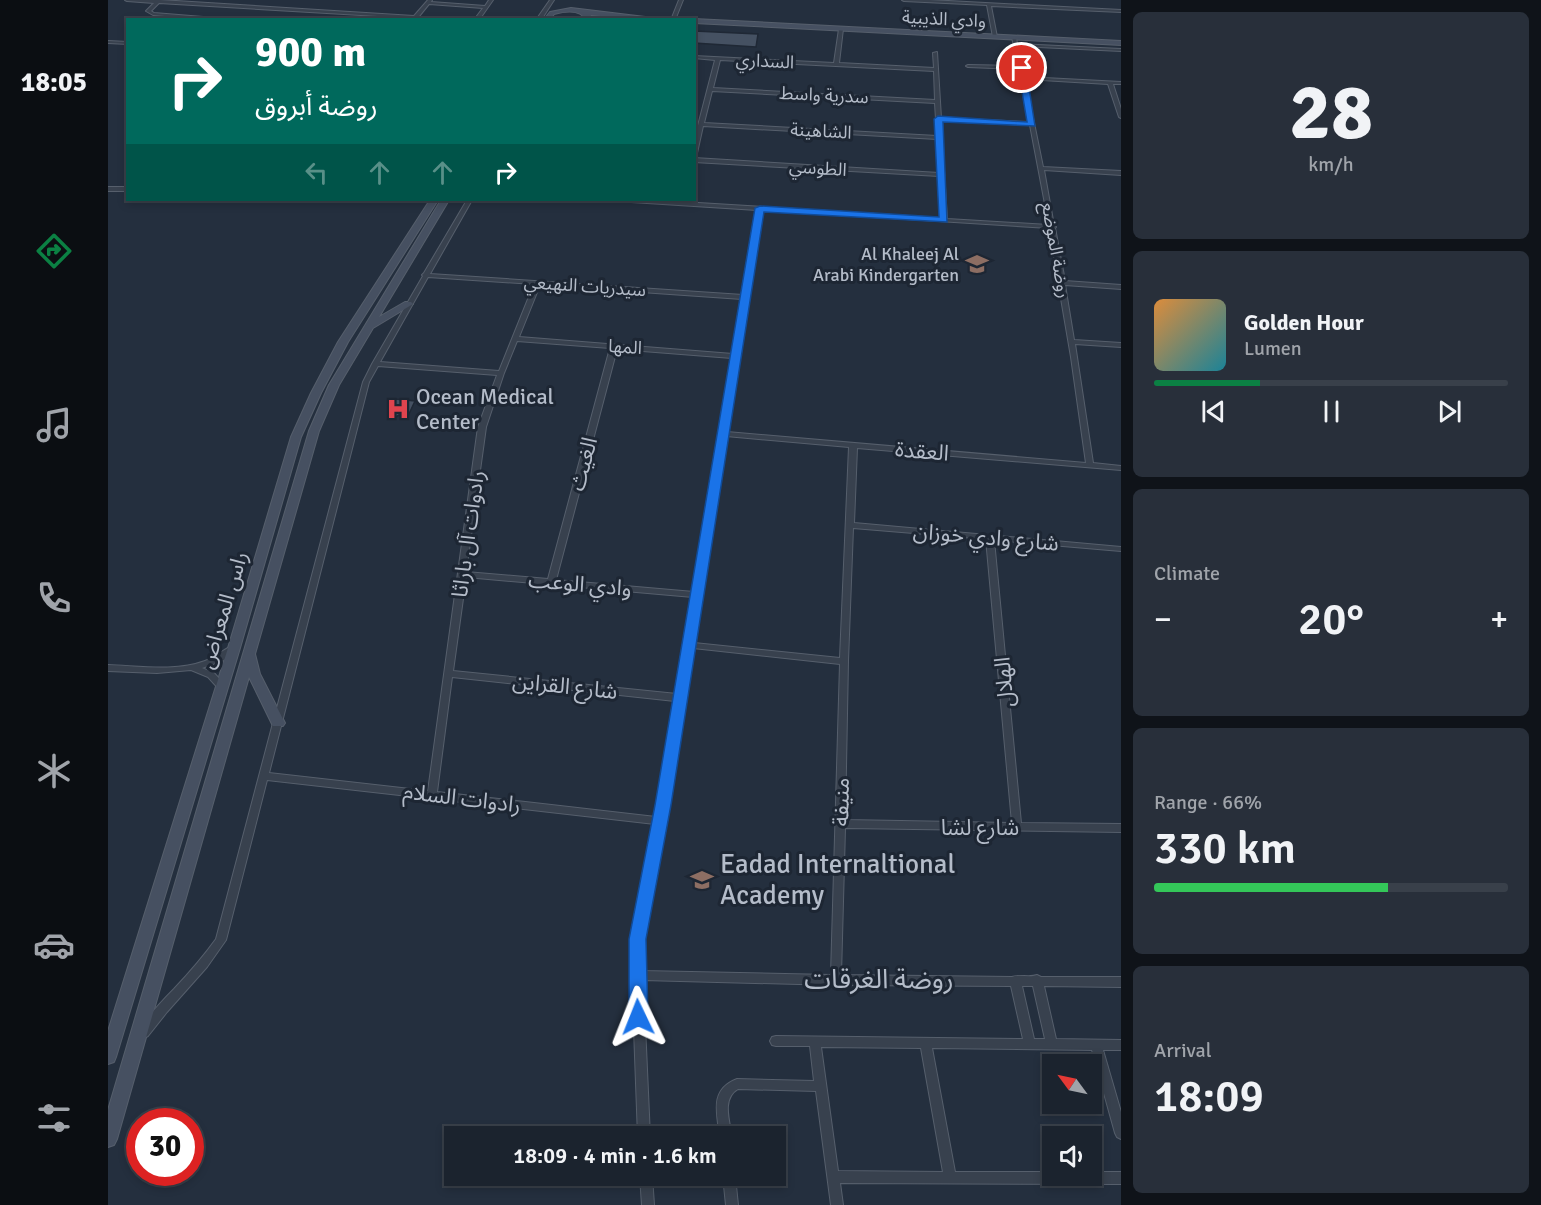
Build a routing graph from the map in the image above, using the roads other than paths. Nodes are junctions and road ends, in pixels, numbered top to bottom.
1 (127, 0) edge
2 (491, 0) edge
3 (552, 0) edge
4 (681, 0) edge
5 (904, 0) edge
6 (1026, 0) edge
7 (1103, 0) edge
8 (159, 1) edge
9 (951, 1) edge
10 (428, 2) edge
11 (565, 2) dead end
12 (574, 2) dead end
13 (989, 4) junction
14 (1027, 6) junction
15 (485, 7) junction
16 (1106, 10) junction
17 (557, 11) junction
18 (1121, 11) edge
19 (585, 14) edge
20 (200, 18) edge
21 (414, 18) edge
22 (477, 18) edge
23 (539, 18) edge
24 (551, 18) edge
25 (640, 18) edge
26 (674, 18) edge
27 (696, 21) edge
28 (841, 29) junction
29 (995, 37) junction
30 (1015, 41) junction
31 (108, 42) edge
32 (126, 43) edge
33 (1121, 43) edge
34 (1079, 44) junction
35 (1121, 50) edge
36 (935, 53) dead end
37 (696, 57) edge
38 (718, 58) junction
39 (836, 65) junction
40 (968, 66) dead end
41 (1022, 68) junction
42 (936, 70) junction
43 (1024, 78) junction
44 (1110, 83) junction
45 (1121, 83) edge
46 (711, 89) junction
47 (937, 102) junction
48 (1121, 117) edge
49 (938, 119) junction
50 (702, 124) junction
51 (1032, 124) junction
52 (939, 138) junction
53 (696, 146) edge
54 (696, 160) edge
55 (1041, 168) junction
56 (1121, 173) edge
57 (941, 176) junction
58 (111, 189) edge
59 (108, 195) edge
60 (434, 201) edge
61 (434, 201) edge
62 (468, 201) edge
63 (647, 201) edge
64 (760, 208) junction
65 (944, 220) junction
66 (1053, 227) junction
67 (425, 274) junction
68 (538, 283) junction
69 (1062, 283) junction
70 (1121, 287) edge
71 (744, 297) junction
72 (408, 304) junction
73 (365, 330) junction
74 (514, 339) junction
75 (1073, 342) junction
76 (1121, 345) edge
77 (614, 347) junction
78 (735, 356) junction
79 (375, 364) junction
80 (501, 373) junction
81 (723, 434) junction
82 (854, 446) junction
83 (1090, 465) junction
84 (1121, 468) edge
85 (851, 525) junction
86 (990, 538) junction
87 (1121, 549) edge
88 (462, 574) junction
89 (552, 581) junction
90 (697, 595) junction
91 (689, 645) junction
92 (234, 648) junction
93 (248, 652) junction
94 (844, 661) junction
95 (108, 668) edge
96 (193, 668) junction
97 (449, 674) junction
98 (222, 687) junction
99 (680, 698) junction
100 (278, 723) junction
101 (264, 776) junction
102 (432, 794) junction
103 (660, 821) junction
104 (840, 824) junction
105 (1017, 827) junction
106 (1121, 828) edge
107 (637, 975) junction
108 (836, 980) junction
109 (1015, 980) junction
110 (1037, 980) junction
111 (1121, 982) edge
112 (776, 1041) dead end
113 (815, 1042) junction
114 (136, 1043) junction
115 (926, 1043) junction
116 (1030, 1044) junction
117 (1052, 1044) junction
118 (1096, 1045) junction
119 (1121, 1045) edge
120 (108, 1057) edge
121 (821, 1086) junction
122 (644, 1126) edge
123 (725, 1126) edge
124 (1121, 1133) edge
125 (108, 1139) edge
126 (950, 1176) junction
127 (833, 1177) junction
128 (1121, 1178) edge
129 (647, 1186) edge
130 (730, 1186) edge
131 (648, 1205) edge
132 (732, 1205) edge
133 (837, 1205) edge

1 - 8 street
2 - 15 street
3 - 23 street
4 - 26 street
5 - 9 street
6 - 14 street
7 - 16 street
8 - 20 street
8 - 21 street
9 - 13 street
10 - 15 street
10 - 21 street
11 - 17 street
12 - 19 street
13 - 14 street
13 - 29 street
14 - 16 street
15 - 22 street
16 - 18 street
17 - 19 street
17 - 24 street
19 - 25 street
27 - 28 street, وادي الذيبية
28 - 29 street, وادي الذيبية
28 - 39 street
29 - 30 street, وادي الذيبية
30 - 34 street, وادي الذيبية
30 - 41 street, روضة الموضع
31 - 32 street
33 - 34 street, وادي الذيبية
34 - 35 street
36 - 42 street
37 - 38 street, السداري
38 - 39 street, السداري
38 - 46 street
39 - 42 street, السداري
40 - 41 street
41 - 43 street, روضة الموضع
42 - 47 street
43 - 44 street
43 - 51 street, روضة الموضع
44 - 45 street
44 - 48 street
46 - 47 street, سدرية واسط
46 - 50 street
47 - 49 street
49 - 51 street
49 - 52 street
50 - 52 street, الشاهينة
50 - 53 street
51 - 55 street, روضة الموضع
52 - 57 street
54 - 57 street, الطوسي
55 - 56 street
55 - 66 street, روضة الموضع
57 - 65 street
58 - 59 street
60 - 73 street, راس المعراض
61 - 92 street, راس المعراض
62 - 67 street, راس المعراض
63 - 64 street
64 - 65 street
64 - 71 street
65 - 66 street
66 - 69 street, روضة الموضع
67 - 68 street, سيدريات النهيعي
67 - 72 street, راس المعراض
68 - 71 street, سيدريات النهيعي
68 - 74 street, رادوات آل باراثا
69 - 70 street
69 - 75 street, روضة الموضع
71 - 78 street
72 - 73 street
72 - 79 street, راس المعراض
73 - 93 street, راس المعراض
74 - 77 street, المها
74 - 80 street, رادوات آل باراثا
75 - 76 street
75 - 83 street, روضة الموضع
77 - 78 street, المها
77 - 89 street, الغيث
78 - 81 street
79 - 80 street
79 - 100 street, راس المعراض
80 - 88 street, رادوات آل باراثا
81 - 82 street, العقدة
81 - 90 street
82 - 83 street, العقدة
82 - 85 street, منيفة
83 - 84 street, العقدة
85 - 86 street, شارع وادي خوزان
85 - 94 street, منيفة
86 - 87 street, شارع وادي خوزان
86 - 105 street, الهلال
88 - 89 street, وادي الوعب
88 - 97 street, رادوات آل باراثا
89 - 90 street, وادي الوعب
90 - 91 street
91 - 94 street
91 - 99 street
92 - 96 street
92 - 98 street, راس المعراض
93 - 100 street
93 - 114 street, راس المعراض
94 - 104 street, منيفة
95 - 96 street
96 - 98 street
97 - 99 street, شارع القراين
97 - 102 street, رادوات آل باراثا
98 - 120 street, راس المعراض
99 - 103 street
100 - 101 street, راس المعراض
101 - 102 street, رادوات السلام
101 - 114 street, راس المعراض
102 - 103 street, رادوات السلام
103 - 107 street
104 - 105 street, شارع لشا
104 - 108 street, منيفة
105 - 106 street, شارع لشا
107 - 108 street, روضة الغرقات
107 - 122 street
108 - 109 street, روضة الغرقات
109 - 110 street, روضة الغرقات
109 - 116 street
110 - 111 street, روضة الغرقات
110 - 117 street
112 - 113 street
113 - 115 street
113 - 121 street
114 - 125 street, راس المعراض
115 - 116 street
115 - 126 street
116 - 117 street
117 - 118 street
118 - 119 street
118 - 124 street
121 - 123 street
121 - 127 street
126 - 127 street
126 - 128 street
127 - 133 street
129 - 131 street
130 - 132 street

